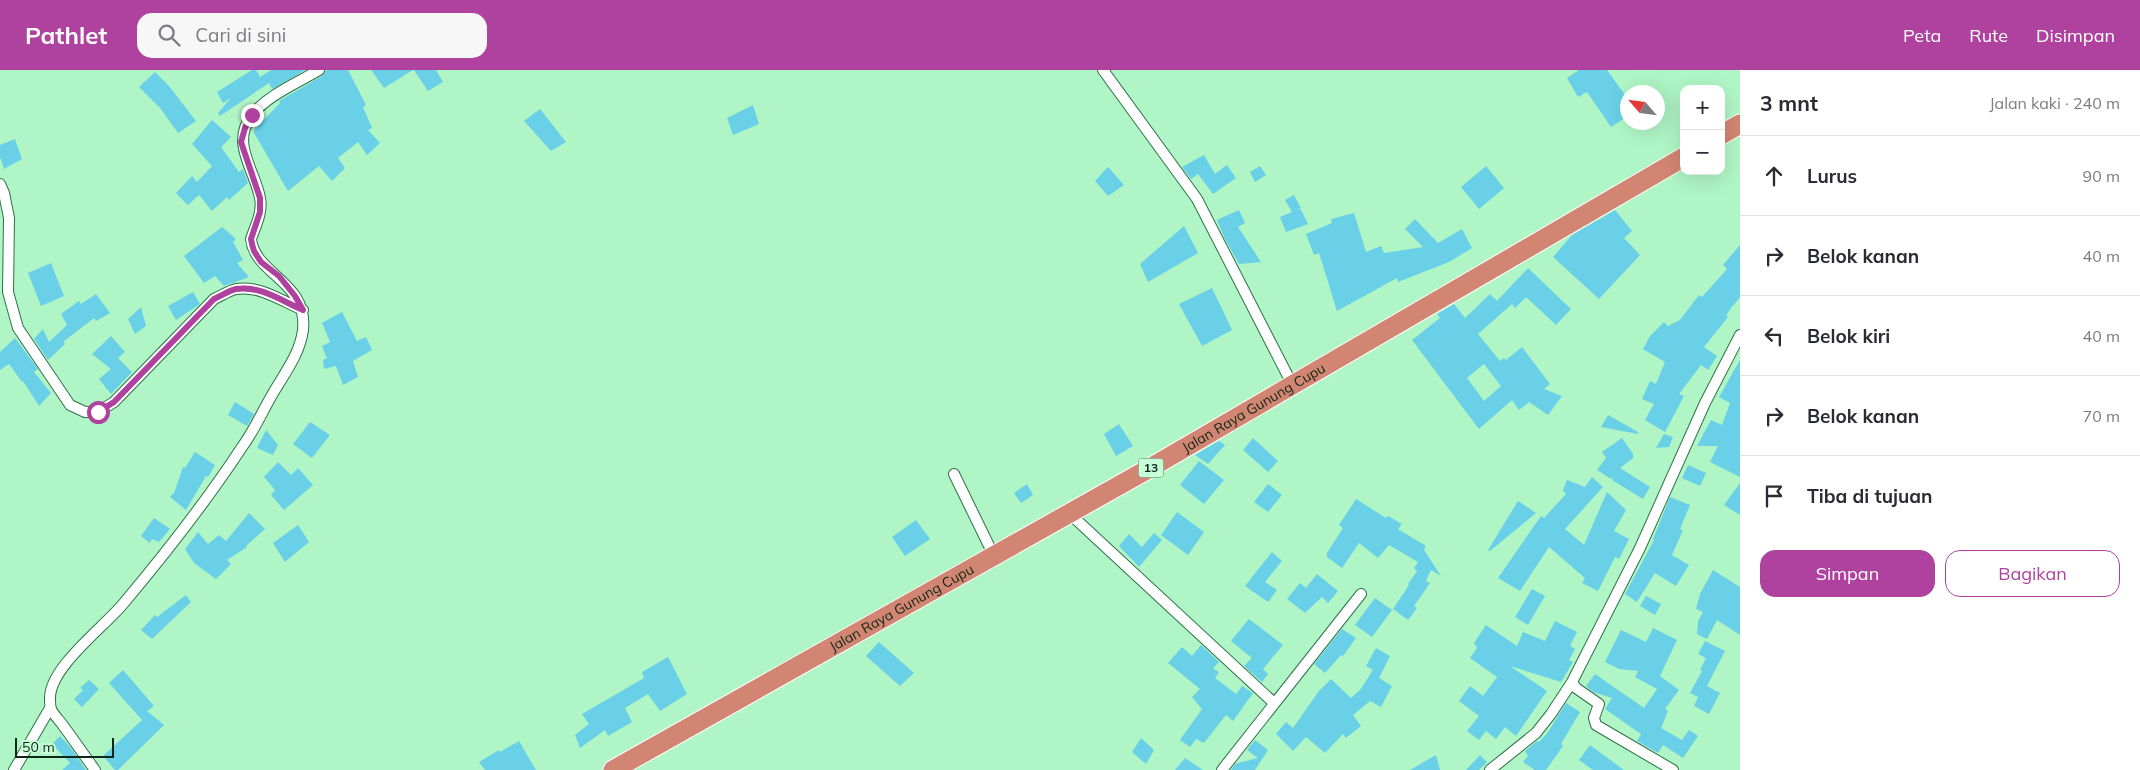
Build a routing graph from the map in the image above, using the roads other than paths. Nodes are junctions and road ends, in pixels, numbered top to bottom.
1 (318, 70) edge
2 (1103, 70) edge
3 (1740, 124) edge
4 (1725, 133) edge
5 (1680, 159) edge
6 (0, 184) edge
7 (303, 310) junction
8 (1740, 335) edge
9 (1293, 386) junction
10 (954, 474) dead end
11 (1068, 513) junction
12 (994, 556) junction
13 (1360, 594) dead end
14 (1572, 682) junction
15 (1274, 702) junction
16 (50, 708) junction
17 (14, 770) edge
18 (95, 770) edge
19 (613, 770) edge
20 (1222, 770) edge
21 (1490, 770) edge
22 (1672, 770) edge

1 - 7 street
2 - 9 street
3 - 4 highway
5 - 9 highway, Jalan Raya Gunung Cupu / 13
6 - 7 street
7 - 16 street
8 - 14 street
9 - 11 highway, Jalan Raya Gunung Cupu / 13
10 - 12 street
11 - 12 highway, Jalan Raya Gunung Cupu / 13
11 - 15 street
12 - 19 highway, Jalan Raya Gunung Cupu / 13
13 - 15 street
14 - 21 street
14 - 22 street
15 - 20 street
16 - 17 street
16 - 18 street

